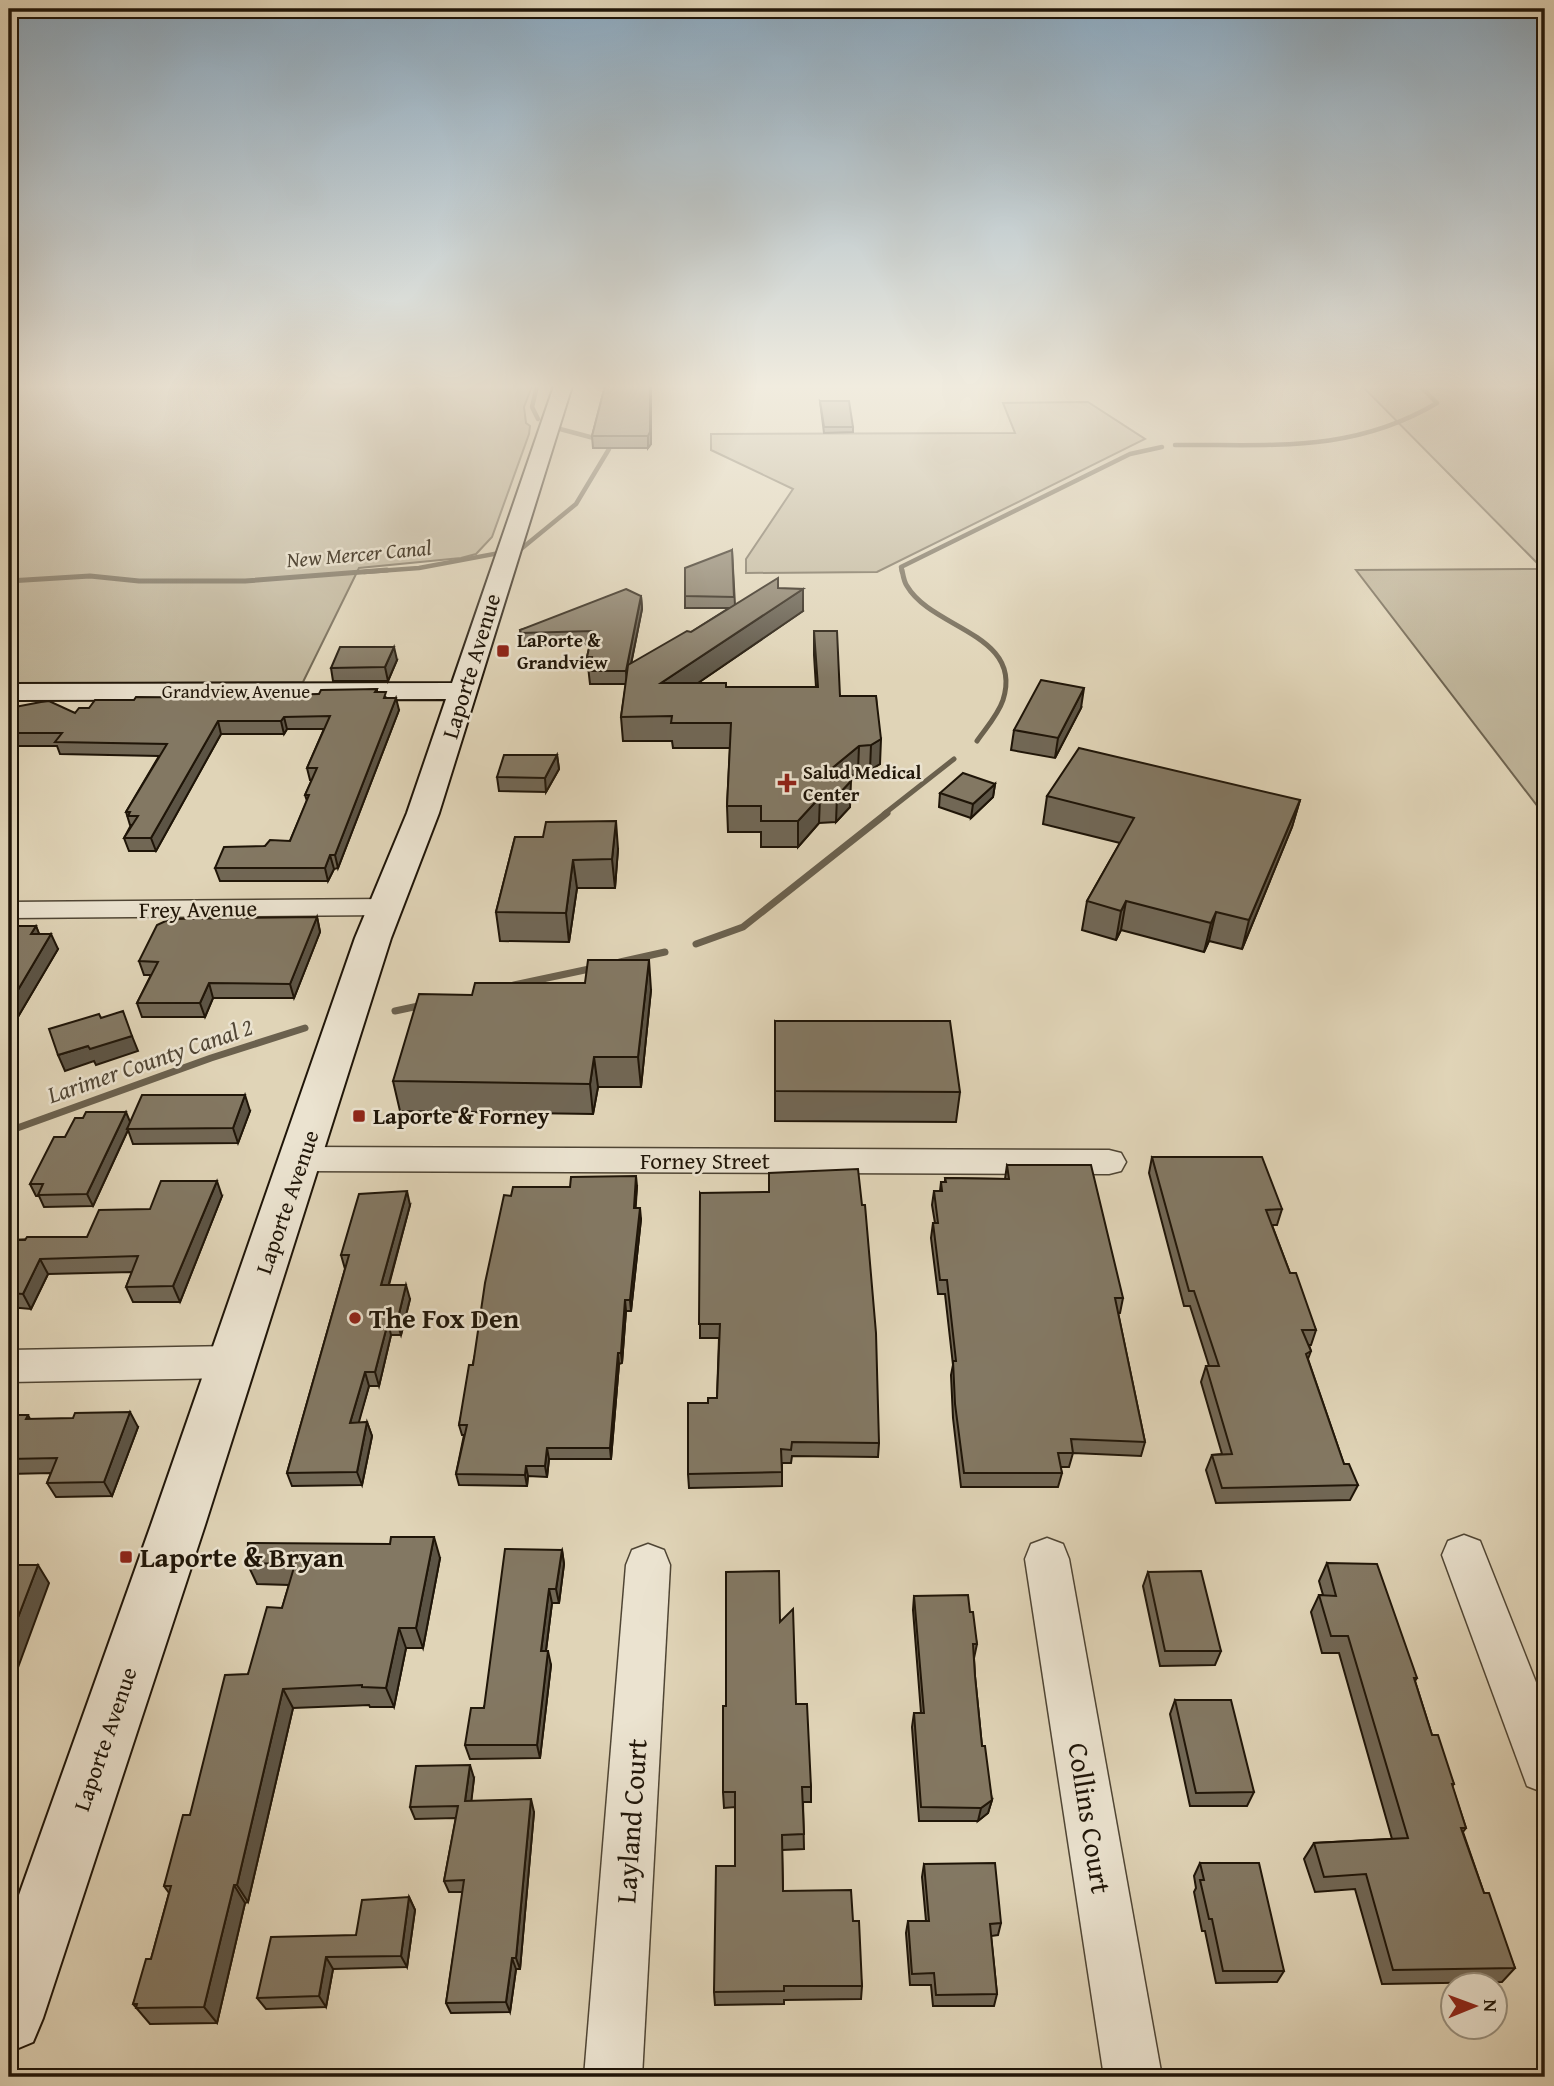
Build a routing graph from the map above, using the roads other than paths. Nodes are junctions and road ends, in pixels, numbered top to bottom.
1 (530, 483) edge
2 (463, 691) junction
3 (9, 692) edge
4 (388, 907) junction
5 (9, 910) edge
6 (301, 1159) junction
7 (1109, 1162) dead end
8 (232, 1362) junction
9 (9, 1366) edge
10 (1464, 1555) dead end
11 (1047, 1559) dead end
12 (648, 1565) dead end
13 (1545, 1768) edge
14 (9, 2018) edge
15 (613, 2077) edge
16 (1133, 2077) edge

1 - 2 street, Laporte Avenue
2 - 3 street, Grandview Avenue
2 - 4 street, Laporte Avenue
4 - 5 street, Frey Avenue
4 - 6 street, Laporte Avenue
6 - 7 street, Forney Street
6 - 8 street, Laporte Avenue
8 - 9 street
8 - 14 street, Laporte Avenue
10 - 13 street
11 - 16 street, Collins Court
12 - 15 street, Layland Court

